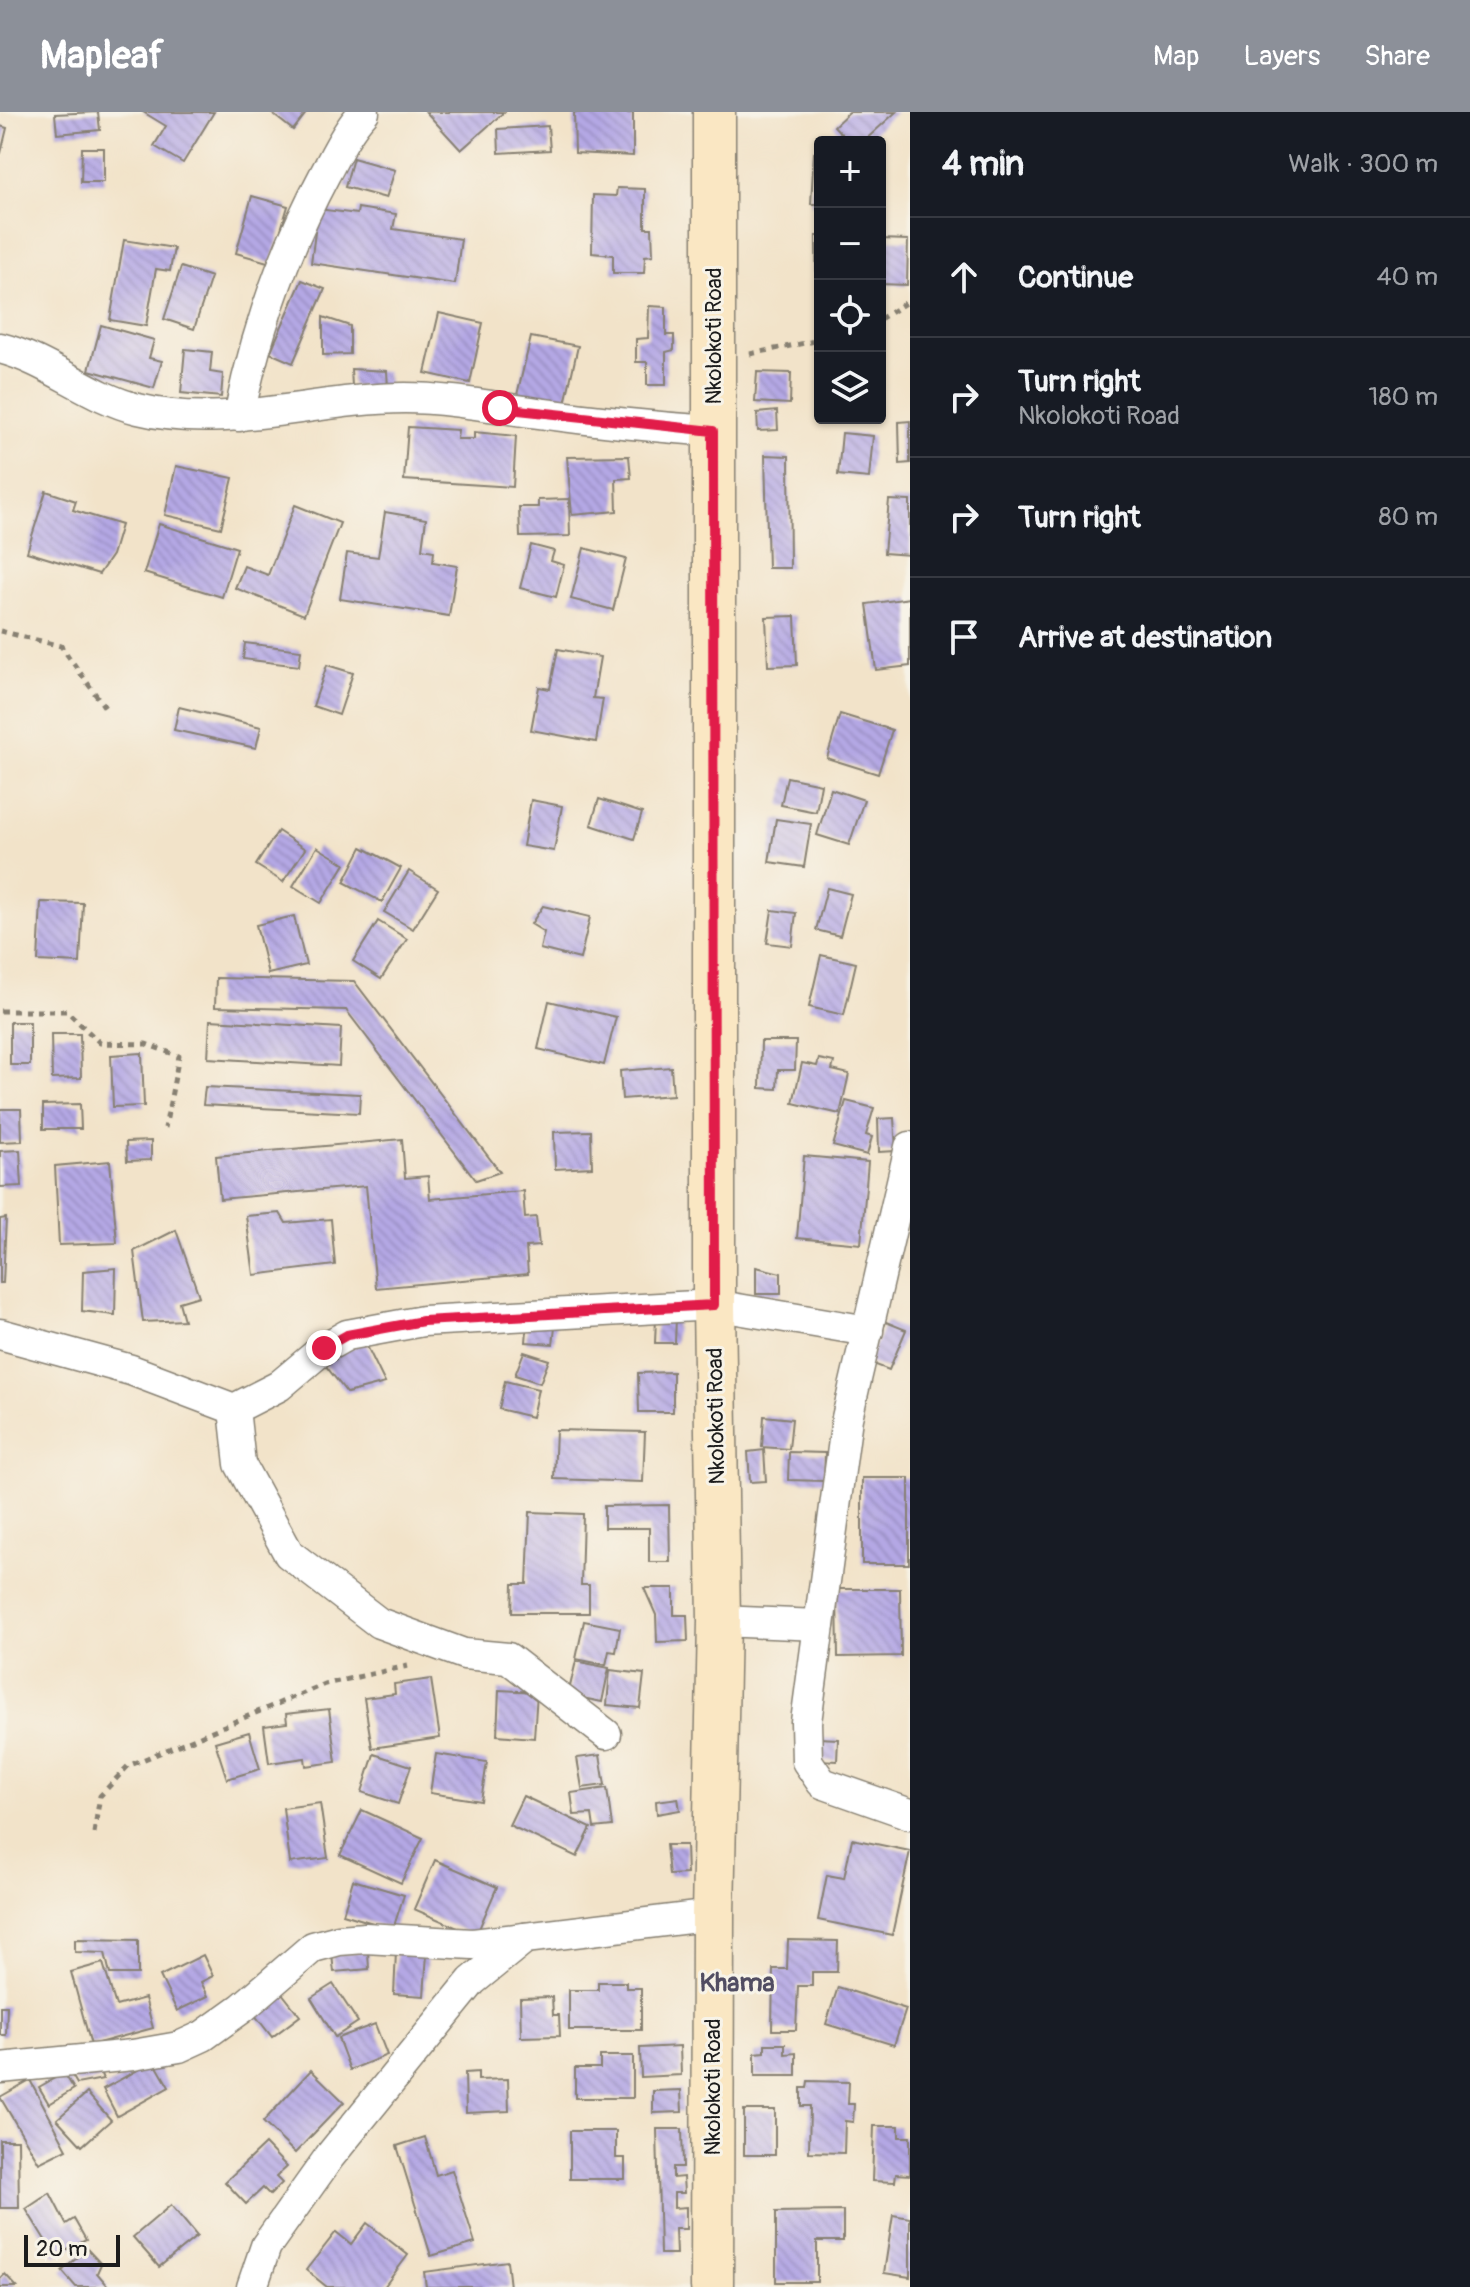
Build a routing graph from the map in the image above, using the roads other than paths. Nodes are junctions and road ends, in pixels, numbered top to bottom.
1 (364, 112) edge
2 (714, 112) edge
3 (0, 348) edge
4 (239, 416) junction
5 (713, 431) junction
6 (910, 1147) edge
7 (714, 1305) junction
8 (868, 1331) junction
9 (0, 1334) edge
10 (234, 1409) junction
11 (719, 1621) junction
12 (819, 1625) junction
13 (606, 1734) dead end
14 (910, 1814) edge
15 (713, 1915) junction
16 (525, 1938) junction
17 (0, 2068) edge
18 (252, 2287) edge
19 (712, 2287) edge

1 - 4 street
2 - 5 main road, Nkolokoti Road
3 - 4 street
4 - 5 street
5 - 7 main road, Nkolokoti Road
6 - 8 street
7 - 8 street
7 - 10 street
7 - 11 main road, Nkolokoti Road
8 - 12 street
9 - 10 street
10 - 13 street
11 - 12 street
11 - 15 main road, Nkolokoti Road
12 - 14 street
15 - 16 street
15 - 19 main road, Nkolokoti Road
16 - 17 street
16 - 18 street

